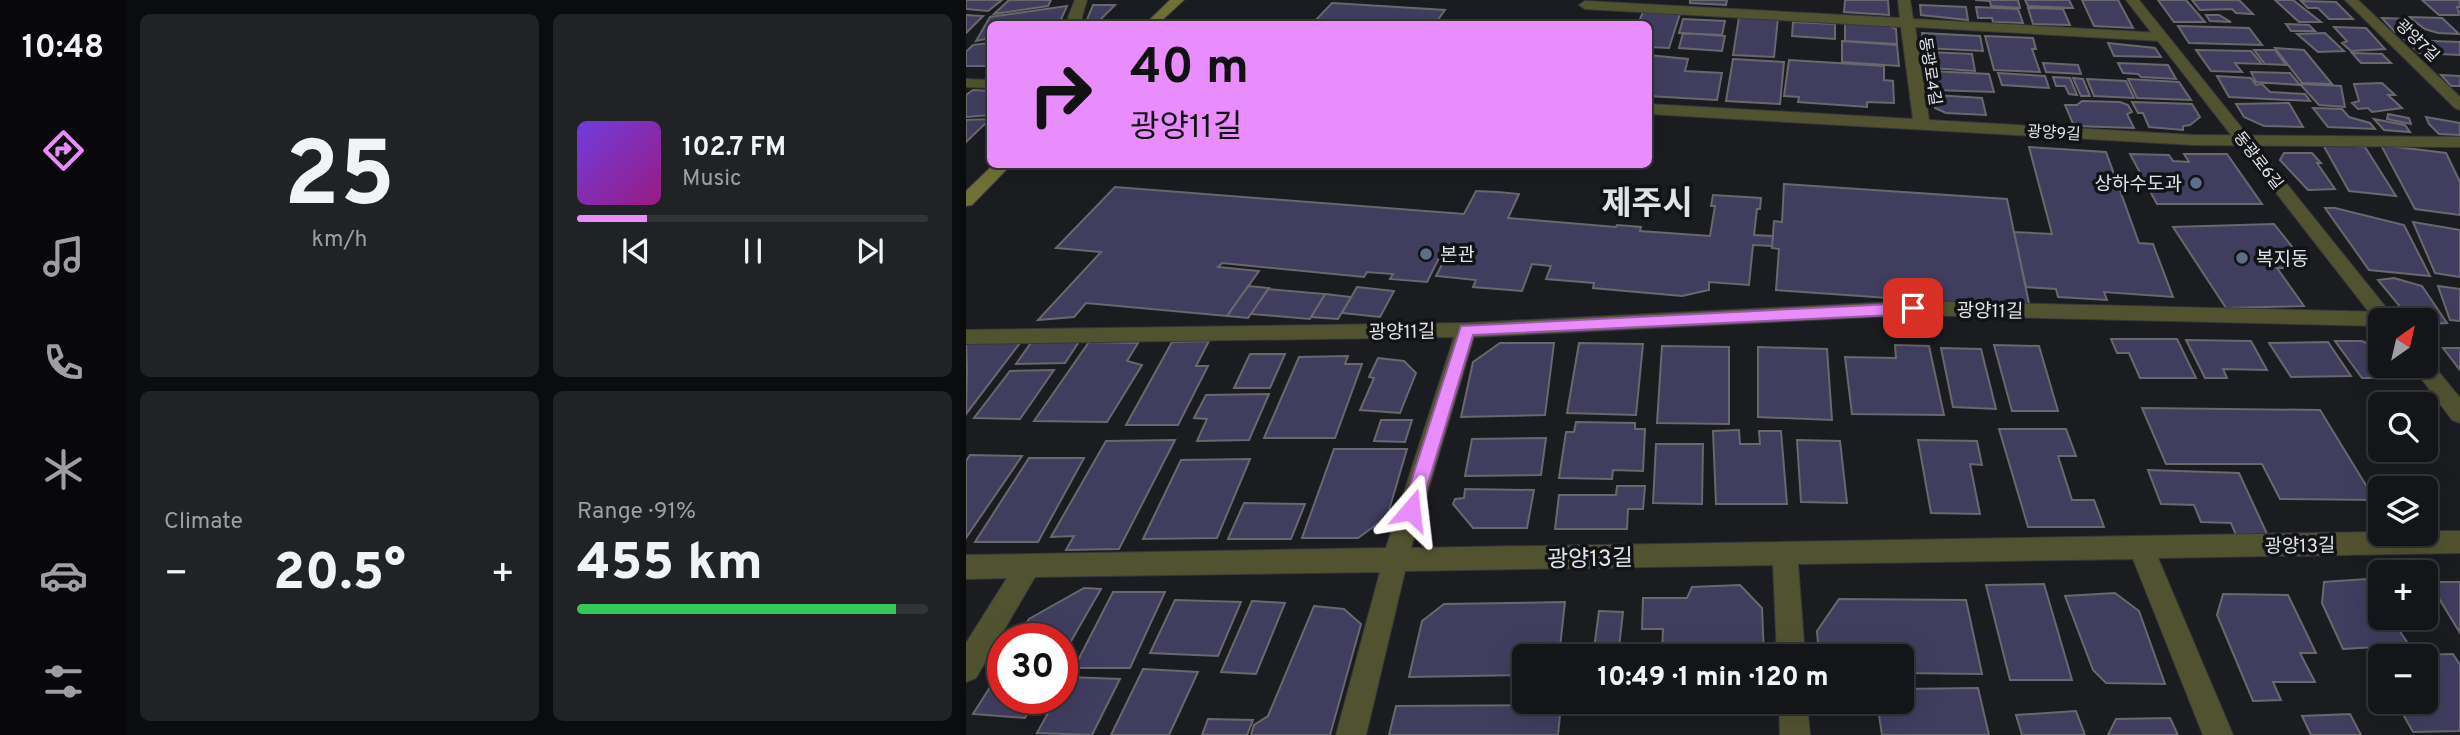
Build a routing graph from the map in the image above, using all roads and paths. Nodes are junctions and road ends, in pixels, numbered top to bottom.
1 (1081, 0) edge
2 (1178, 0) edge
3 (1904, 0) edge
4 (2132, 0) edge
5 (2351, 0) edge
6 (1584, 7) edge
7 (1076, 21) edge
8 (1154, 21) edge
9 (1906, 23) junction
10 (2161, 37) junction
11 (966, 83) edge
12 (987, 84) edge
13 (2460, 105) edge
14 (1652, 109) edge
15 (1922, 125) junction
16 (2243, 139) junction
17 (2460, 142) edge
18 (1000, 168) edge
19 (966, 201) edge
20 (2376, 308) edge
21 (2368, 319) edge
22 (1466, 330) junction
23 (966, 337) edge
24 (2432, 378) edge
25 (2460, 414) edge
26 (2460, 542) edge
27 (2141, 548) junction
28 (1785, 554) junction
29 (1395, 561) junction
30 (966, 568) edge
31 (1027, 568) junction
32 (1790, 644) edge
33 (966, 668) edge
34 (1794, 714) edge
35 (1351, 735) edge
36 (1795, 735) edge
37 (2218, 735) edge

1 - 7 street
2 - 8 main road
3 - 9 street, 동광로4길
4 - 10 street, 동광로6길
5 - 13 street, 광양7길
6 - 9 street
9 - 10 street, 동광로4길
9 - 15 street, 동광로4길
10 - 16 street, 동광로6길
11 - 12 street
14 - 15 street, 광양9길
15 - 16 street, 광양9길
16 - 17 street, 광양9길
16 - 20 street, 동광로6길
18 - 19 main road
21 - 22 street, 광양11길
22 - 23 street, 광양11길
22 - 29 street
24 - 25 street
26 - 27 street, 광양13길
27 - 28 street, 광양13길
27 - 37 street
28 - 29 street, 광양13길
28 - 32 street
29 - 31 street, 광양13길
29 - 35 street
30 - 31 street, 광양13길
31 - 33 street
34 - 36 street

